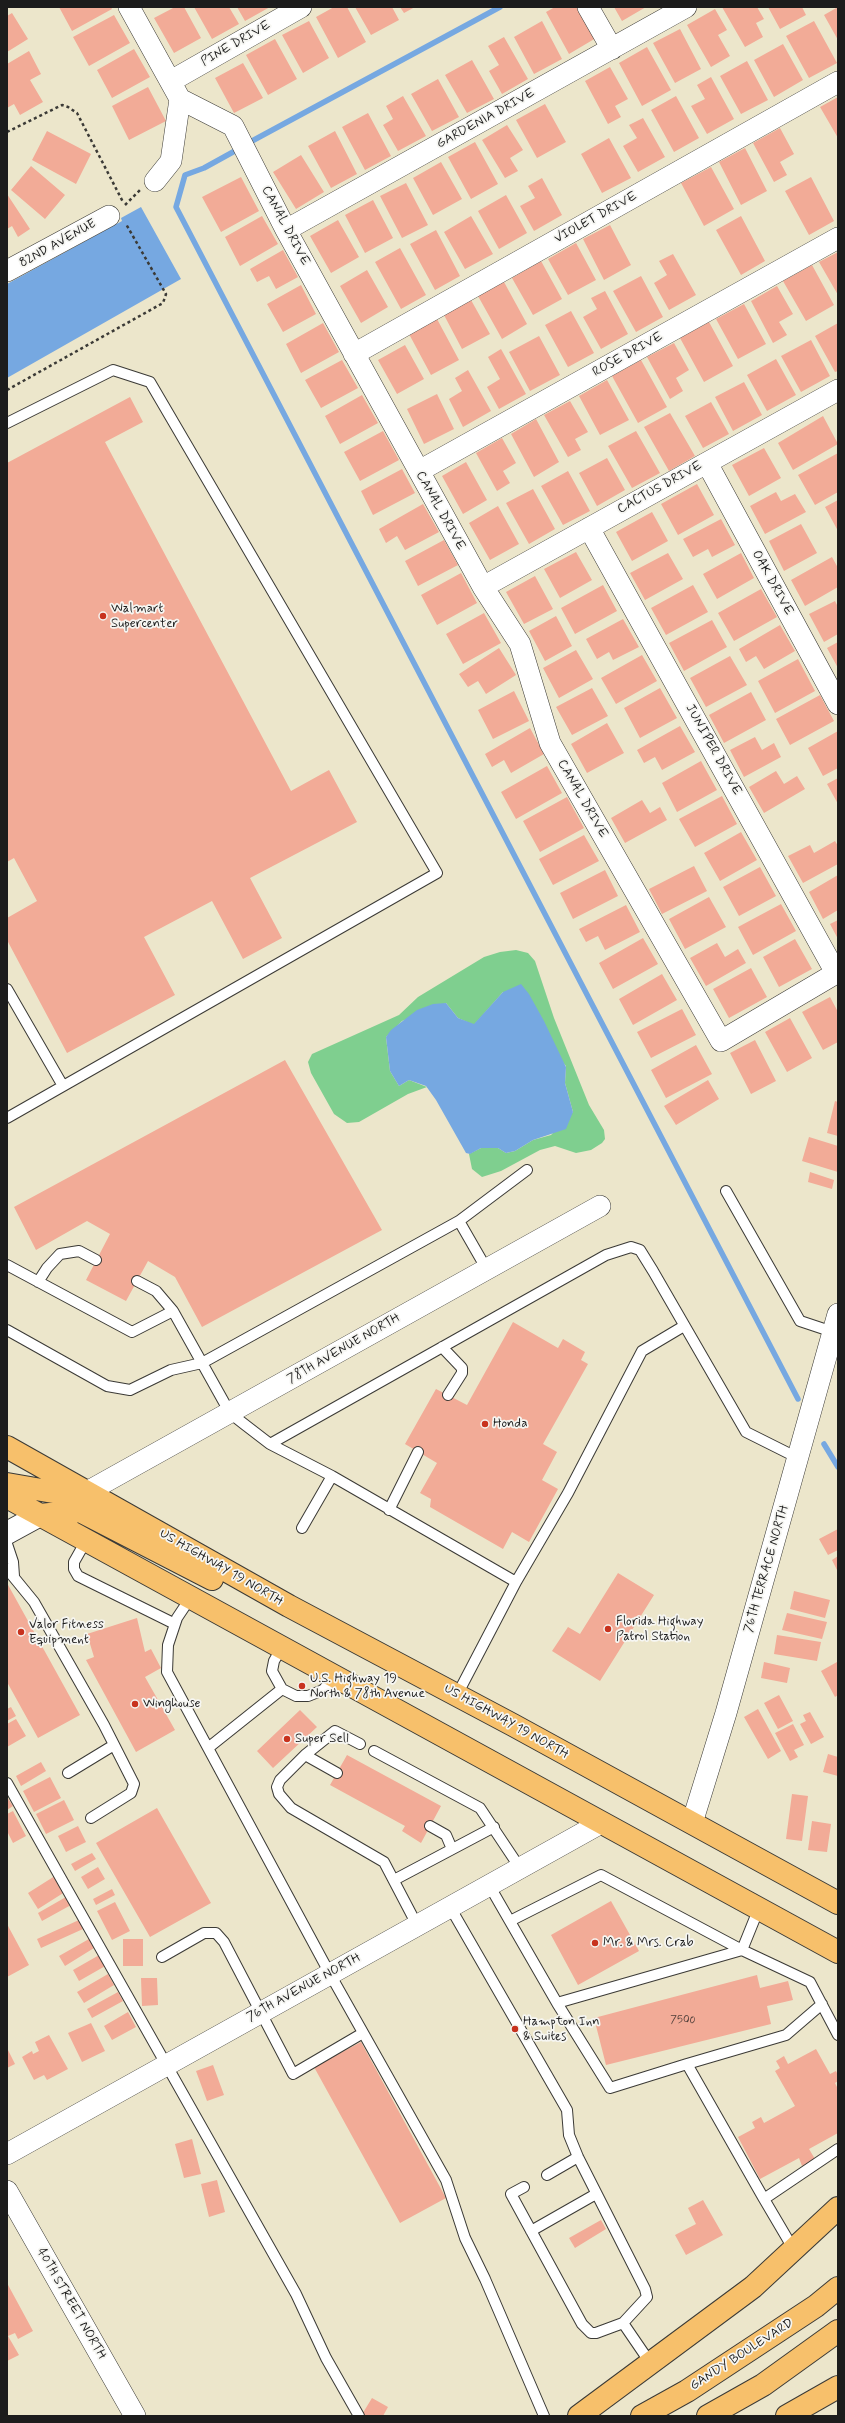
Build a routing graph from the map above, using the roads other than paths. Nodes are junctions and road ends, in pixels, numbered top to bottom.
1 (129, 7) edge
2 (301, 7) edge
3 (588, 7) edge
4 (686, 7) edge
5 (612, 49) junction
6 (171, 81) junction
7 (838, 82) edge
8 (180, 99) junction
9 (155, 182) road end
10 (121, 212) road end
11 (286, 230) junction
12 (838, 238) edge
13 (7, 271) edge
14 (354, 354) junction
15 (835, 397) edge
16 (7, 423) edge
17 (707, 463) junction
18 (419, 472) junction
19 (589, 528) junction
20 (483, 587) junction
21 (838, 704) edge
22 (837, 972) edge
23 (7, 989) edge
24 (63, 1086) junction
25 (7, 1118) edge
26 (527, 1170) dead end
27 (726, 1192) dead end
28 (600, 1206) dead end
29 (459, 1221) junction
30 (96, 1260) dead end
31 (7, 1265) edge
32 (486, 1268) junction
33 (137, 1281) dead end
34 (38, 1282) junction
35 (173, 1311) junction
36 (836, 1323) edge
37 (684, 1326) junction
38 (7, 1330) edge
39 (442, 1347) junction
40 (202, 1363) junction
41 (448, 1395) dead end
42 (230, 1413) junction
43 (270, 1444) junction
44 (7, 1447) edge
45 (418, 1452) dead end
46 (798, 1458) junction
47 (332, 1476) junction
48 (7, 1484) edge
49 (87, 1492) junction
50 (7, 1497) edge
51 (389, 1510) junction
52 (40, 1514) junction
53 (302, 1528) dead end
54 (7, 1533) edge
55 (87, 1539) junction
56 (7, 1544) edge
57 (10, 1572) edge
58 (516, 1582) junction
59 (191, 1597) junction
60 (289, 1606) junction
61 (175, 1624) junction
62 (282, 1647) junction
63 (335, 1676) junction
64 (282, 1689) junction
65 (457, 1694) junction
66 (360, 1744) dead end
67 (114, 1745) junction
68 (208, 1748) junction
69 (374, 1750) dead end
70 (305, 1755) junction
71 (68, 1773) dead end
72 (337, 1773) dead end
73 (7, 1783) edge
74 (91, 1818) dead end
75 (601, 1822) junction
76 (692, 1823) junction
77 (430, 1826) dead end
78 (494, 1828) junction
79 (452, 1849) junction
80 (520, 1868) junction
81 (394, 1880) junction
82 (489, 1885) junction
83 (838, 1903) edge
84 (450, 1907) junction
85 (759, 1908) junction
86 (510, 1922) junction
87 (417, 1925) junction
88 (742, 1950) junction
89 (838, 1952) edge
90 (162, 1957) dead end
91 (330, 1974) junction
92 (557, 2003) junction
93 (822, 2004) junction
94 (260, 2012) junction
95 (363, 2033) junction
96 (838, 2035) edge
97 (687, 2064) junction
98 (166, 2066) junction
99 (838, 2149) edge
100 (7, 2154) edge
101 (578, 2157) junction
102 (547, 2175) dead end
103 (524, 2187) dead end
104 (7, 2191) edge
105 (596, 2194) junction
106 (764, 2199) junction
107 (838, 2208) edge
108 (531, 2231) junction
109 (794, 2250) junction
110 (838, 2288) edge
111 (623, 2323) junction
112 (838, 2331) edge
113 (651, 2364) junction
114 (838, 2387) edge
115 (135, 2416) edge
116 (359, 2416) edge
117 (544, 2416) edge
118 (579, 2416) edge
119 (642, 2416) edge
120 (708, 2416) edge
121 (787, 2416) edge

1 - 6 street
2 - 6 street, PINE DRIVE
3 - 5 street
4 - 5 street, GARDENIA DRIVE
5 - 11 street, GARDENIA DRIVE
6 - 8 street
7 - 14 street, VIOLET DRIVE
8 - 9 street
8 - 11 street, CANAL DRIVE
10 - 13 street, 82ND AVENUE
11 - 14 street, CANAL DRIVE
12 - 18 street, ROSE DRIVE
14 - 18 street, CANAL DRIVE
15 - 17 street, CACTUS DRIVE
16 - 24 lane
17 - 19 street, CACTUS DRIVE
17 - 21 street, OAK DRIVE
18 - 20 street, CANAL DRIVE
19 - 20 street, CACTUS DRIVE
19 - 22 street, JUNIPER DRIVE
20 - 22 street, CANAL DRIVE
23 - 24 lane
24 - 25 lane
26 - 29 lane
27 - 36 lane
28 - 32 street, 78TH AVENUE NORTH
29 - 32 lane
29 - 40 lane
30 - 34 lane
31 - 34 lane
32 - 42 street, 78TH AVENUE NORTH
33 - 35 lane
34 - 35 lane
35 - 40 lane
36 - 46 street, 76TH TERRACE NORTH
37 - 39 lane
37 - 46 lane
37 - 58 lane
38 - 40 lane
39 - 41 lane
39 - 43 lane
40 - 42 lane
42 - 43 lane
42 - 49 street, 78TH AVENUE NORTH
43 - 47 lane
44 - 49 main road, US HIGHWAY 19 NORTH
45 - 51 lane
46 - 76 street, 76TH TERRACE NORTH
47 - 51 lane
47 - 53 lane
48 - 49 main road
49 - 60 main road, US HIGHWAY 19 NORTH
50 - 52 main road
51 - 58 lane
52 - 54 street
52 - 55 main road
52 - 60 main road
55 - 59 main road
55 - 61 lane
56 - 57 lane
57 - 67 lane
58 - 65 lane
59 - 61 lane
59 - 62 main road
60 - 65 main road, US HIGHWAY 19 NORTH
61 - 68 lane
62 - 63 main road
62 - 64 lane
63 - 64 lane
63 - 75 main road
64 - 68 lane
65 - 76 main road, US HIGHWAY 19 NORTH
66 - 70 lane
67 - 71 lane
67 - 74 lane
68 - 91 lane
69 - 78 lane
70 - 72 lane
70 - 81 lane
73 - 98 lane
75 - 80 street, 76TH AVENUE NORTH
75 - 85 main road
76 - 83 main road, US HIGHWAY 19 NORTH
77 - 79 lane
78 - 79 lane
78 - 80 lane
79 - 81 lane
80 - 82 street, 76TH AVENUE NORTH
81 - 87 lane
82 - 84 street, 76TH AVENUE NORTH
82 - 86 lane
84 - 87 street, 76TH AVENUE NORTH
84 - 101 lane
85 - 88 lane
85 - 89 main road
86 - 88 lane
86 - 92 lane
87 - 91 street, 76TH AVENUE NORTH
88 - 92 lane
88 - 93 lane
90 - 94 lane
91 - 94 street, 76TH AVENUE NORTH
91 - 95 lane
92 - 97 lane
93 - 96 lane
93 - 97 lane
94 - 95 lane
94 - 98 street, 76TH AVENUE NORTH
95 - 117 lane
97 - 106 lane
98 - 100 street, 76TH AVENUE NORTH
98 - 116 lane
99 - 106 lane
101 - 102 lane
101 - 105 lane
103 - 108 lane
104 - 115 street, 40TH STREET NORTH
105 - 108 lane
105 - 111 lane
106 - 109 lane
107 - 109 main road
108 - 111 lane
109 - 113 main road
110 - 119 main road, GANDY BOULEVARD
111 - 113 lane
112 - 120 main road
113 - 118 main road
114 - 121 main road

